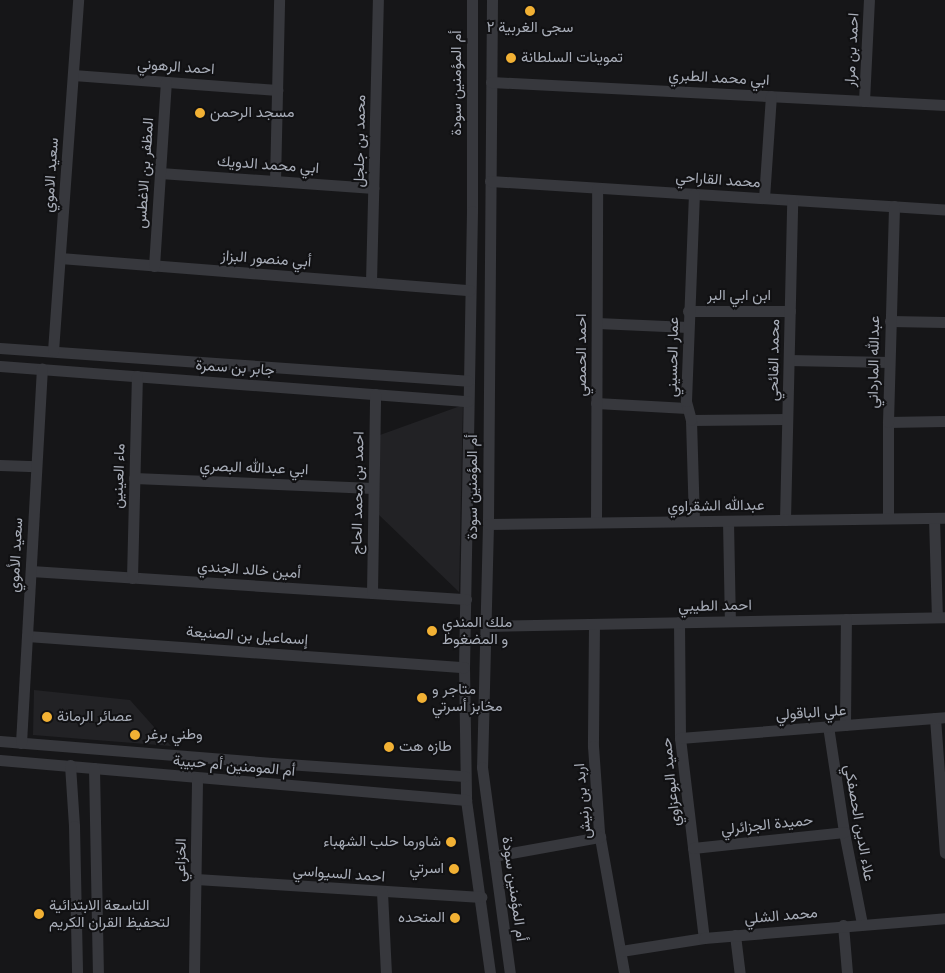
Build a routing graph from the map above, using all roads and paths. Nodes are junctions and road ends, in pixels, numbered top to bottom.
1 (78, 0) edge
2 (279, 0) edge
3 (378, 0) edge
4 (472, 0) edge
5 (492, 0) edge
6 (869, 0) edge
7 (73, 75) junction
8 (166, 82) junction
9 (491, 82) junction
10 (277, 90) junction
11 (771, 96) junction
12 (864, 101) junction
13 (945, 105) edge
14 (160, 173) junction
15 (275, 181) junction
16 (490, 181) junction
17 (374, 188) junction
18 (597, 188) junction
19 (694, 194) junction
20 (764, 198) junction
21 (792, 200) junction
22 (894, 206) junction
23 (945, 210) edge
24 (60, 258) junction
25 (154, 266) junction
26 (371, 282) junction
27 (470, 290) junction
28 (688, 311) junction
29 (790, 311) junction
30 (890, 320) junction
31 (945, 322) edge
32 (597, 323) junction
33 (688, 327) junction
34 (0, 348) edge
35 (53, 351) junction
36 (789, 360) junction
37 (889, 362) junction
38 (0, 366) edge
39 (42, 369) junction
40 (137, 376) junction
41 (468, 381) junction
42 (374, 394) junction
43 (468, 400) junction
44 (596, 403) junction
45 (688, 408) junction
46 (787, 419) junction
47 (691, 420) junction
48 (945, 421) edge
49 (888, 422) junction
50 (0, 465) edge
51 (36, 466) junction
52 (134, 478) junction
53 (373, 488) junction
54 (888, 518) junction
55 (940, 518) edge
56 (785, 520) junction
57 (694, 521) junction
58 (728, 521) junction
59 (596, 522) junction
60 (488, 524) junction
61 (31, 571) junction
62 (132, 578) junction
63 (372, 593) junction
64 (466, 600) junction
65 (941, 617) edge
66 (846, 619) junction
67 (730, 621) junction
68 (678, 622) junction
69 (594, 624) junction
70 (485, 626) junction
71 (27, 636) junction
72 (464, 667) junction
73 (940, 718) edge
74 (845, 725) junction
75 (828, 726) junction
76 (680, 738) junction
77 (0, 741) edge
78 (21, 742) junction
79 (0, 760) edge
80 (70, 765) junction
81 (94, 768) junction
82 (465, 776) junction
83 (197, 778) junction
84 (466, 800) junction
85 (844, 832) junction
86 (600, 837) junction
87 (693, 848) junction
88 (945, 853) edge
89 (494, 856) junction
90 (196, 878) junction
91 (382, 892) junction
92 (481, 897) junction
93 (945, 918) edge
94 (862, 924) junction
95 (843, 926) junction
96 (735, 935) junction
97 (704, 938) junction
98 (621, 951) junction
99 (77, 973) edge
100 (98, 973) edge
101 (194, 973) edge
102 (386, 973) edge
103 (490, 973) edge
104 (510, 973) edge
105 (624, 973) edge
106 (740, 973) edge
107 (848, 973) edge

1 - 7 street, سعيد الاموي
2 - 10 street
3 - 17 street, محمد بن جلجل
4 - 27 street, أم المؤمنين سودة
5 - 9 street, أم المؤمنين سودة
6 - 12 street, احمد بن مرار
7 - 8 street, احمد الرهوني
7 - 24 street, سعيد الاموي
8 - 10 street, احمد الرهوني
8 - 14 street, المظفر بن الاغطس
9 - 11 street, ابي محمد الطبري
9 - 16 street, أم المؤمنين سودة
10 - 15 street
11 - 12 street, ابي محمد الطبري
11 - 20 street
12 - 13 street, ابي محمد الطبري
14 - 15 street, ابي محمد الدويك
14 - 25 street, المظفر بن الاغطس
15 - 17 street, ابي محمد الدويك
16 - 18 street, محمد القاراحي
16 - 60 street, أم المؤمنين سودة
17 - 26 street, محمد بن جلجل
18 - 19 street, محمد القاراحي
18 - 32 street, احمد الحمصي
19 - 20 street, محمد القاراحي
19 - 28 street, عمار الحسيني
20 - 21 street, محمد القاراحي
21 - 22 street, محمد القاراحي
21 - 29 street, محمد الفائحي
22 - 23 street, محمد القاراحي
22 - 30 street, عبدالله المارداني
24 - 25 street, أبي منصور البزاز
24 - 35 street, سعيد الاموي
25 - 26 street, أبي منصور البزاز
26 - 27 street, أبي منصور البزاز
27 - 41 street, أم المؤمنين سودة
28 - 29 street, ابن ابي البر
28 - 33 street, عمار الحسيني
29 - 36 street, محمد الفائحي
30 - 31 street
30 - 37 street, عبدالله المارداني
32 - 33 street
32 - 44 street, احمد الحمصي
33 - 45 street, عمار الحسيني
34 - 35 street, جابر بن سمرة
35 - 41 street, جابر بن سمرة
36 - 37 street
36 - 46 street, محمد الفائحي
37 - 49 street, عبدالله المارداني
38 - 39 street, جابر بن سمرة
39 - 40 street, جابر بن سمرة
39 - 51 street, سعيد الأموي
40 - 42 street, جابر بن سمرة
40 - 52 street, ماء العينين
41 - 43 street, أم المؤمنين سودة
42 - 43 street, جابر بن سمرة
42 - 53 street, احمد بن محمد الحاج
43 - 64 street, أم المؤمنين سودة
44 - 45 street
44 - 59 street, احمد الحمصي
45 - 47 street, عمار الحسيني
46 - 47 street
46 - 56 street, محمد الفائحي
47 - 57 street, عمار الحسيني
48 - 49 street
49 - 54 street, عبدالله المارداني
50 - 51 street
51 - 61 street, سعيد الأموي
52 - 53 street, ابي عبدالله البصري
52 - 62 street, ماء العينين
53 - 63 street, احمد بن محمد الحاج
54 - 55 street, عبدالله الشقراوي
54 - 56 street, عبدالله الشقراوي
55 - 65 street
56 - 58 street, عبدالله الشقراوي
57 - 58 street, عبدالله الشقراوي
57 - 59 street, عبدالله الشقراوي
58 - 67 street
59 - 60 street, عبدالله الشقراوي
60 - 70 street, أم المؤمنين سودة
61 - 62 street, أمين خالد الجندي
61 - 71 street, سعيد الأموي
62 - 63 street, أمين خالد الجندي
63 - 64 street, أمين خالد الجندي
64 - 72 street, أم المؤمنين سودة
65 - 66 street, احمد الطيبي
66 - 67 street, احمد الطيبي
66 - 74 street
67 - 68 street, احمد الطيبي
68 - 69 street, احمد الطيبي
68 - 76 street, حميد البوعزاوي
69 - 70 street, احمد الطيبي
69 - 86 street, اربد بن رنيش
70 - 89 street, أم المؤمنين سودة
71 - 72 street, إسماعيل بن الصنيعة
71 - 78 street, سعيد الأموي
72 - 82 street, أم المؤمنين سودة
73 - 74 street, علي الباقولي
73 - 88 street
74 - 75 street, علي الباقولي
75 - 76 street, علي الباقولي
75 - 85 street, علاء الدين الحصفكي
76 - 87 street, حميد البوعزاوي
77 - 78 street, أم المومنين أم حبيبة
78 - 82 street, أم المومنين أم حبيبة
79 - 80 street, أم المومنين أم حبيبة
80 - 81 street, أم المومنين أم حبيبة
80 - 99 street
81 - 83 street, أم المومنين أم حبيبة
81 - 100 street
82 - 84 street, أم المؤمنين سودة
83 - 84 street, أم المومنين أم حبيبة
83 - 90 street, الخزاعي
84 - 92 street, أم المؤمنين سودة
85 - 87 street, حميدة الجزائرلي
85 - 94 street, علاء الدين الحصفكي
86 - 89 street
86 - 98 street, اربد بن رنيش
87 - 97 street, حميد البوعزاوي
89 - 104 street, أم المؤمنين سودة
90 - 91 street, احمد السيواسي
90 - 101 street, الخزاعي
91 - 92 street, احمد السيواسي
91 - 102 street
92 - 103 street, أم المؤمنين سودة
93 - 94 street, محمد الشلي
94 - 95 street, محمد الشلي
95 - 96 street, محمد الشلي
95 - 107 street
96 - 97 street, محمد الشلي
96 - 106 street
97 - 98 street, محمد الشلي
98 - 105 street, اربد بن رنيش

